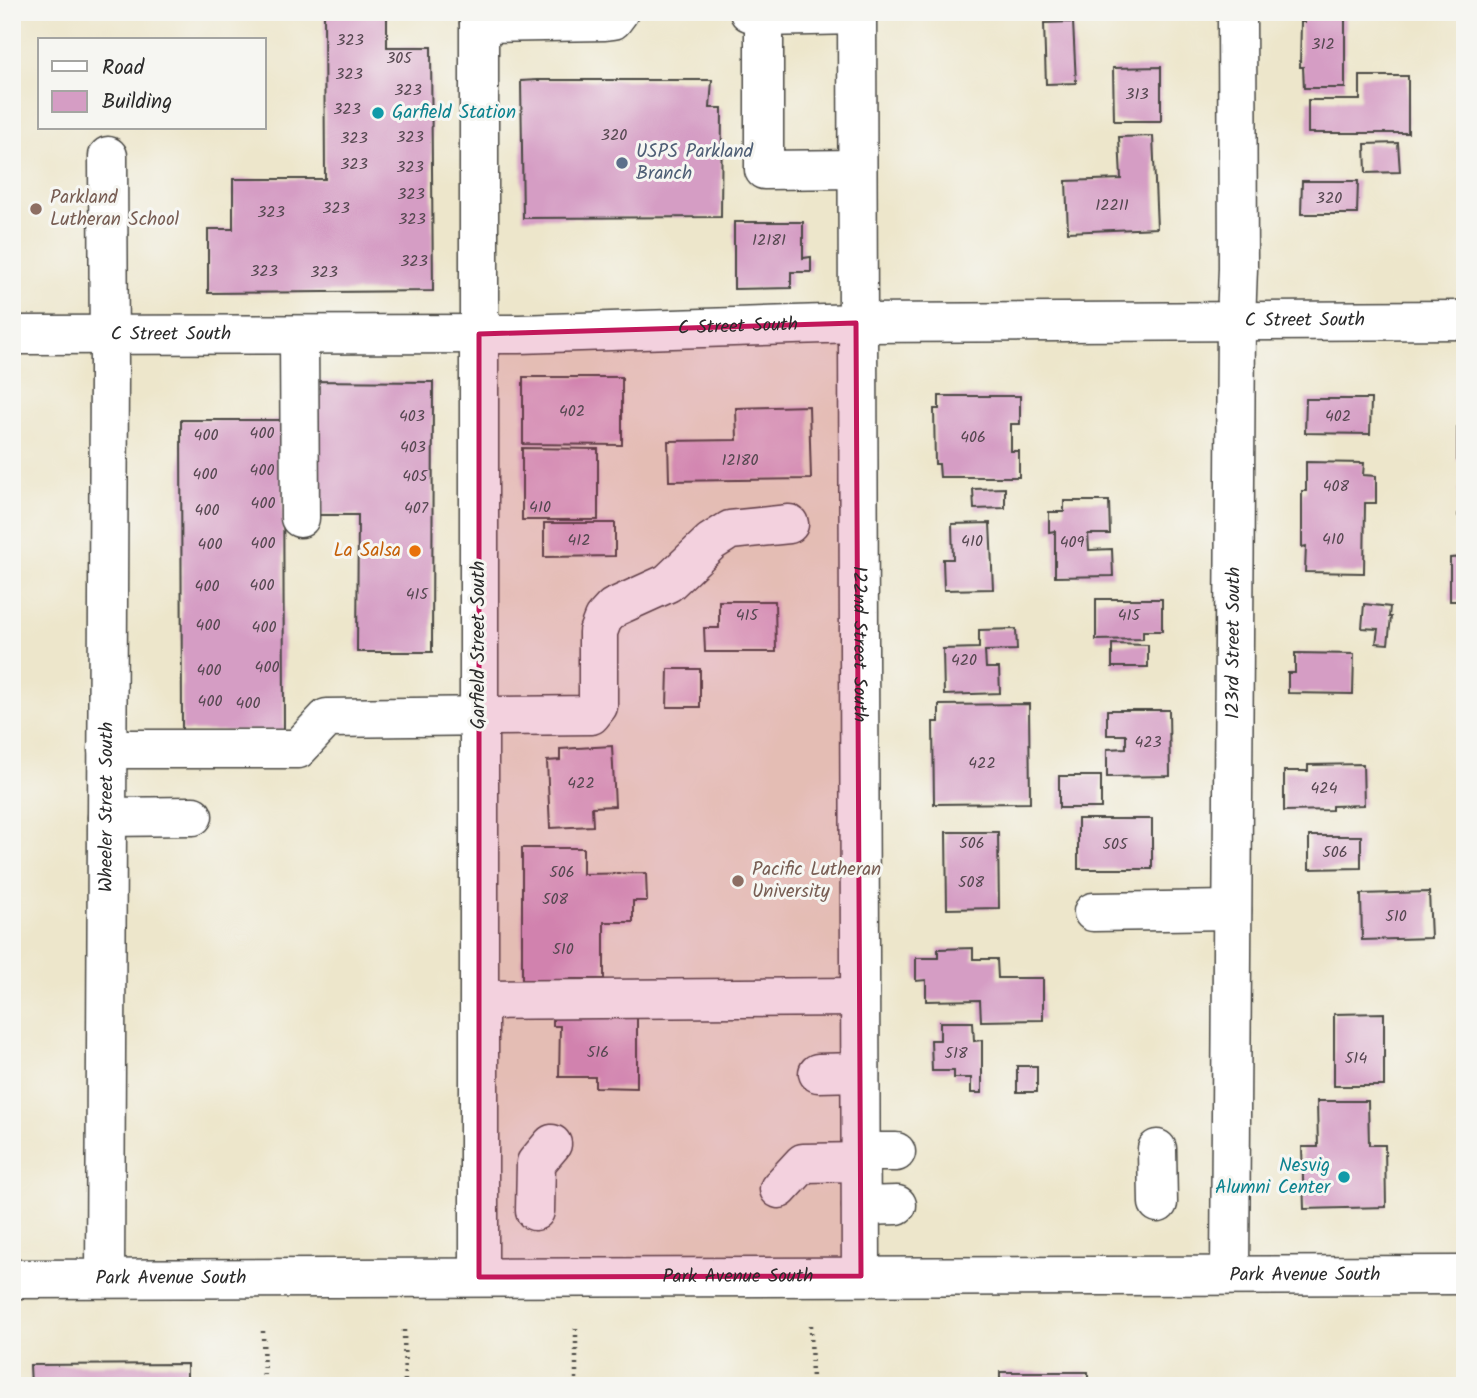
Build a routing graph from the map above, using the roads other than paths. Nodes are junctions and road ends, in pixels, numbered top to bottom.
1 (619, 12) edge
2 (1237, 12) edge
3 (857, 14) edge
4 (757, 15) edge
5 (479, 18) edge
6 (108, 156) dead end
7 (857, 169) junction
8 (1465, 320) edge
9 (1236, 321) junction
10 (856, 323) junction
11 (479, 334) junction
12 (12, 335) edge
13 (299, 335) junction
14 (108, 336) junction
15 (300, 518) dead end
16 (789, 524) dead end
17 (480, 717) junction
18 (107, 749) junction
19 (193, 816) dead end
20 (107, 817) junction
21 (1232, 910) junction
22 (1093, 912) dead end
23 (860, 997) junction
24 (480, 1000) junction
25 (860, 1072) junction
26 (818, 1073) dead end
27 (818, 1140) dead end
28 (552, 1144) dead end
29 (1157, 1149) dead end
30 (869, 1151) junction
31 (779, 1189) dead end
32 (1157, 1203) dead end
33 (535, 1211) dead end
34 (1230, 1275) junction
35 (1465, 1275) edge
36 (861, 1276) junction
37 (479, 1277) junction
38 (105, 1278) junction
39 (12, 1279) edge

1 - 5 street
2 - 9 street, 123rd Street South
3 - 4 street
3 - 7 street, 122nd Street South
4 - 7 street
5 - 11 street, Garfield Street South
6 - 14 street, Wheeler Street South
7 - 10 street, 122nd Street South
8 - 9 street, C Street South
9 - 10 street, C Street South
9 - 21 street, 123rd Street South
10 - 11 street, C Street South
10 - 23 street, 122nd Street South
11 - 13 street, C Street South
11 - 17 street, Garfield Street South
12 - 14 street, C Street South
13 - 14 street, C Street South
13 - 15 street
14 - 18 street, Wheeler Street South
16 - 17 street
17 - 18 street
17 - 24 street, Garfield Street South
18 - 20 street, Wheeler Street South
19 - 20 street
20 - 38 street, Wheeler Street South
21 - 22 street
21 - 34 street, 123rd Street South
23 - 24 street
23 - 25 street, 122nd Street South
24 - 37 street, Garfield Street South
25 - 26 street
25 - 30 street, 122nd Street South
27 - 30 street
28 - 33 street
29 - 32 street
30 - 31 street
30 - 36 street, 122nd Street South
34 - 35 street, Park Avenue South
34 - 36 street, Park Avenue South
36 - 37 street, Park Avenue South
37 - 38 street, Park Avenue South
38 - 39 street, Park Avenue South

